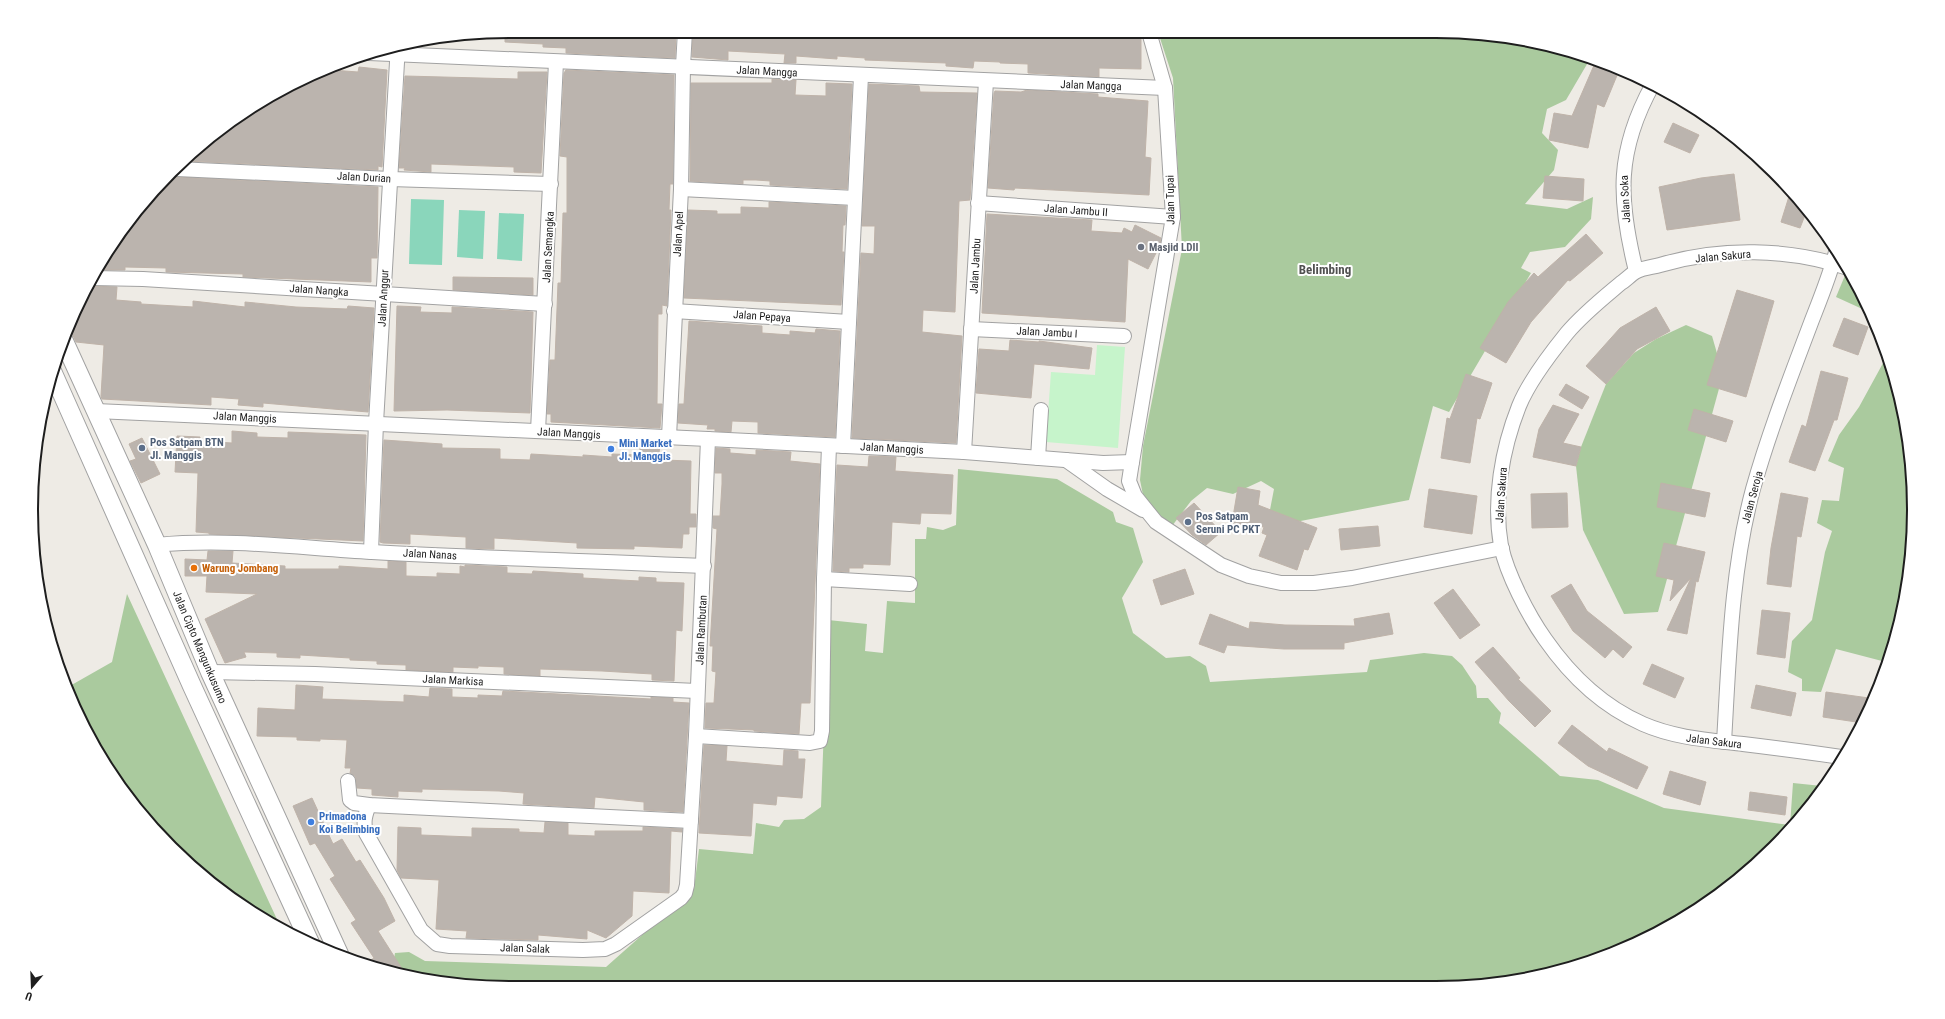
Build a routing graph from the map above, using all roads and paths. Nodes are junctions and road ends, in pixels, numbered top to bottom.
1 (685, 38) edge
2 (1151, 38) edge
3 (403, 50) edge
4 (398, 52) edge
5 (556, 62) junction
6 (683, 66) junction
7 (861, 76) junction
8 (986, 80) junction
9 (1165, 88) junction
10 (1650, 90) edge
11 (183, 169) edge
12 (390, 179) junction
13 (551, 184) junction
14 (681, 189) junction
15 (855, 198) junction
16 (978, 203) junction
17 (1173, 217) junction
18 (1833, 257) edge
19 (1834, 258) edge
20 (1636, 271) junction
21 (99, 278) edge
22 (384, 294) junction
23 (545, 304) junction
24 (674, 311) junction
25 (849, 322) junction
26 (971, 329) junction
27 (1124, 336) dead end
28 (67, 348) edge
29 (56, 380) edge
30 (1041, 410) dead end
31 (96, 411) junction
32 (376, 423) junction
33 (538, 431) junction
34 (669, 437) junction
35 (708, 439) junction
36 (829, 446) junction
37 (843, 446) junction
38 (964, 452) junction
39 (1038, 458) junction
40 (1065, 460) junction
41 (1132, 462) junction
42 (1148, 513) junction
43 (157, 545) junction
44 (1502, 548) junction
45 (371, 552) junction
46 (704, 566) junction
47 (824, 579) junction
48 (910, 584) dead end
49 (210, 672) junction
50 (697, 691) junction
51 (696, 736) junction
52 (1724, 742) junction
53 (1837, 756) edge
54 (348, 781) dead end
55 (368, 805) junction
56 (691, 821) junction
57 (306, 934) edge
58 (336, 948) edge

1 - 6 street, Jalan Apel
2 - 9 street, Jalan Tupai
3 - 5 street, Jalan Mangga
4 - 12 street, Jalan Anggur
5 - 6 street, Jalan Mangga
5 - 13 street, Jalan Semangka
6 - 7 street, Jalan Mangga
6 - 14 street, Jalan Apel
7 - 8 street, Jalan Mangga
7 - 15 street
8 - 9 street, Jalan Mangga
8 - 16 street, Jalan Jambu
9 - 17 street, Jalan Tupai
10 - 20 street, Jalan Soka
11 - 12 street, Jalan Durian
12 - 13 street, Jalan Durian
12 - 22 street, Jalan Anggur
13 - 23 street, Jalan Semangka
14 - 15 street
14 - 24 street, Jalan Apel
15 - 25 street
16 - 17 street, Jalan Jambu II
16 - 26 street, Jalan Jambu
17 - 41 street, Jalan Tupai
18 - 20 street, Jalan Sakura
19 - 52 street, Jalan Seroja
20 - 44 street, Jalan Sakura
21 - 22 street, Jalan Nangka
22 - 23 street, Jalan Nangka
22 - 32 street, Jalan Anggur
23 - 33 street, Jalan Semangka
24 - 25 street, Jalan Pepaya
24 - 34 street, Jalan Apel
25 - 37 street
26 - 27 street, Jalan Jambu I
26 - 38 street, Jalan Jambu
28 - 31 street, Jalan Cipto Mangunkusumo
29 - 57 street, Jalan Cipto Mangunkusumo
30 - 39 street
31 - 32 street, Jalan Manggis
31 - 43 street, Jalan Cipto Mangunkusumo
32 - 33 street, Jalan Manggis
32 - 45 street, Jalan Anggur
33 - 34 street, Jalan Manggis
34 - 35 street, Jalan Manggis
35 - 36 street, Jalan Manggis
35 - 46 street, Jalan Rambutan
36 - 37 street, Jalan Manggis
36 - 47 street
37 - 38 street, Jalan Manggis
38 - 39 street, Jalan Manggis
39 - 40 street, Jalan Manggis
40 - 41 street, Jalan Manggis
40 - 42 street
41 - 42 street, Jalan Tupai
42 - 44 street
43 - 45 street, Jalan Nanas
43 - 49 street, Jalan Cipto Mangunkusumo
44 - 52 street, Jalan Sakura
45 - 46 street, Jalan Nanas
46 - 50 street, Jalan Rambutan
47 - 48 street
47 - 51 street
49 - 50 street, Jalan Markisa
49 - 58 street, Jalan Cipto Mangunkusumo
50 - 51 street, Jalan Rambutan
51 - 56 street, Jalan Rambutan
52 - 53 street, Jalan Sakura
54 - 55 street
55 - 56 street
55 - 56 street, Jalan Salak

